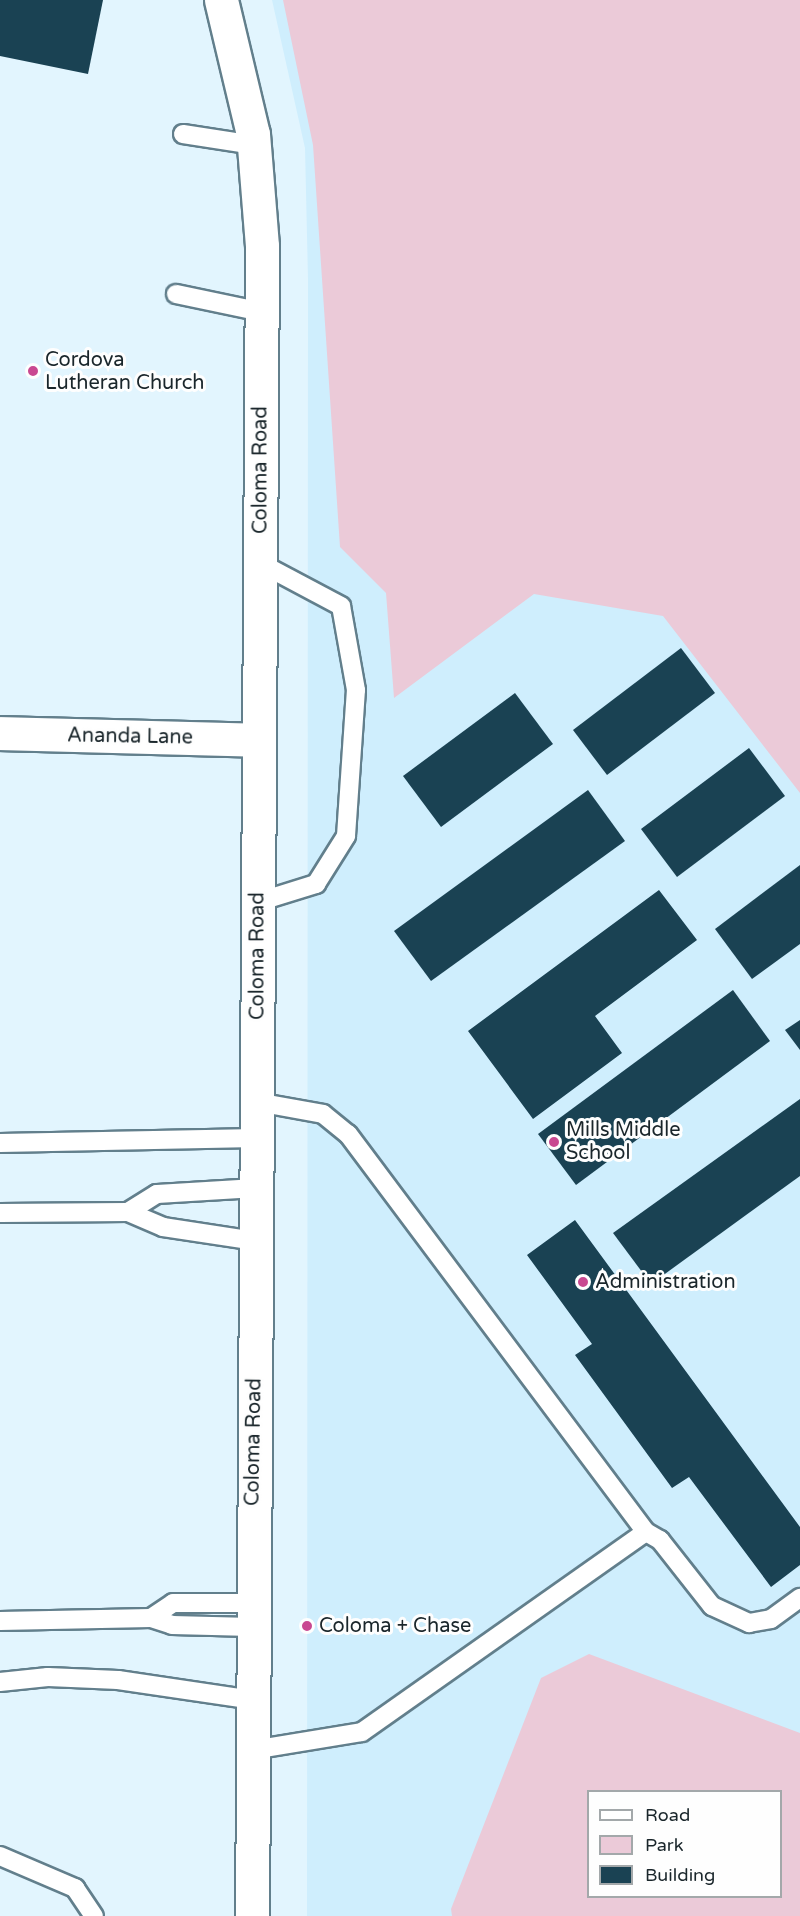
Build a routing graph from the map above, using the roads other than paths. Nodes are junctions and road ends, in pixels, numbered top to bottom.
1 (221, 0) edge
2 (183, 134) dead end
3 (254, 146) junction
4 (176, 294) dead end
5 (262, 312) junction
6 (260, 563) junction
7 (0, 733) edge
8 (259, 740) junction
9 (258, 902) junction
10 (257, 1102) junction
11 (257, 1138) junction
12 (0, 1143) edge
13 (256, 1188) junction
14 (128, 1212) junction
15 (0, 1213) edge
16 (256, 1241) junction
17 (646, 1532) junction
18 (800, 1598) edge
19 (252, 1615) junction
20 (151, 1618) junction
21 (0, 1621) edge
22 (0, 1682) edge
23 (253, 1701) junction
24 (253, 1750) junction
25 (0, 1856) edge
26 (94, 1916) edge
27 (252, 1916) edge

1 - 3 main road, Coloma Road
2 - 3 lane
3 - 5 main road, Coloma Road
4 - 5 lane
5 - 6 main road, Coloma Road
6 - 8 main road, Coloma Road
6 - 9 lane
7 - 8 main road, Ananda Lane
8 - 9 main road, Coloma Road
9 - 10 main road, Coloma Road
10 - 11 main road, Coloma Road
10 - 17 lane
11 - 12 lane
11 - 13 main road, Coloma Road
13 - 14 lane
13 - 16 main road, Coloma Road
14 - 15 lane
14 - 16 lane
16 - 19 main road, Coloma Road
17 - 18 lane
17 - 24 lane
19 - 20 lane
19 - 20 lane
19 - 23 main road, Coloma Road
20 - 21 lane
22 - 23 lane
23 - 24 main road, Coloma Road
24 - 27 main road, Coloma Road
25 - 26 lane

